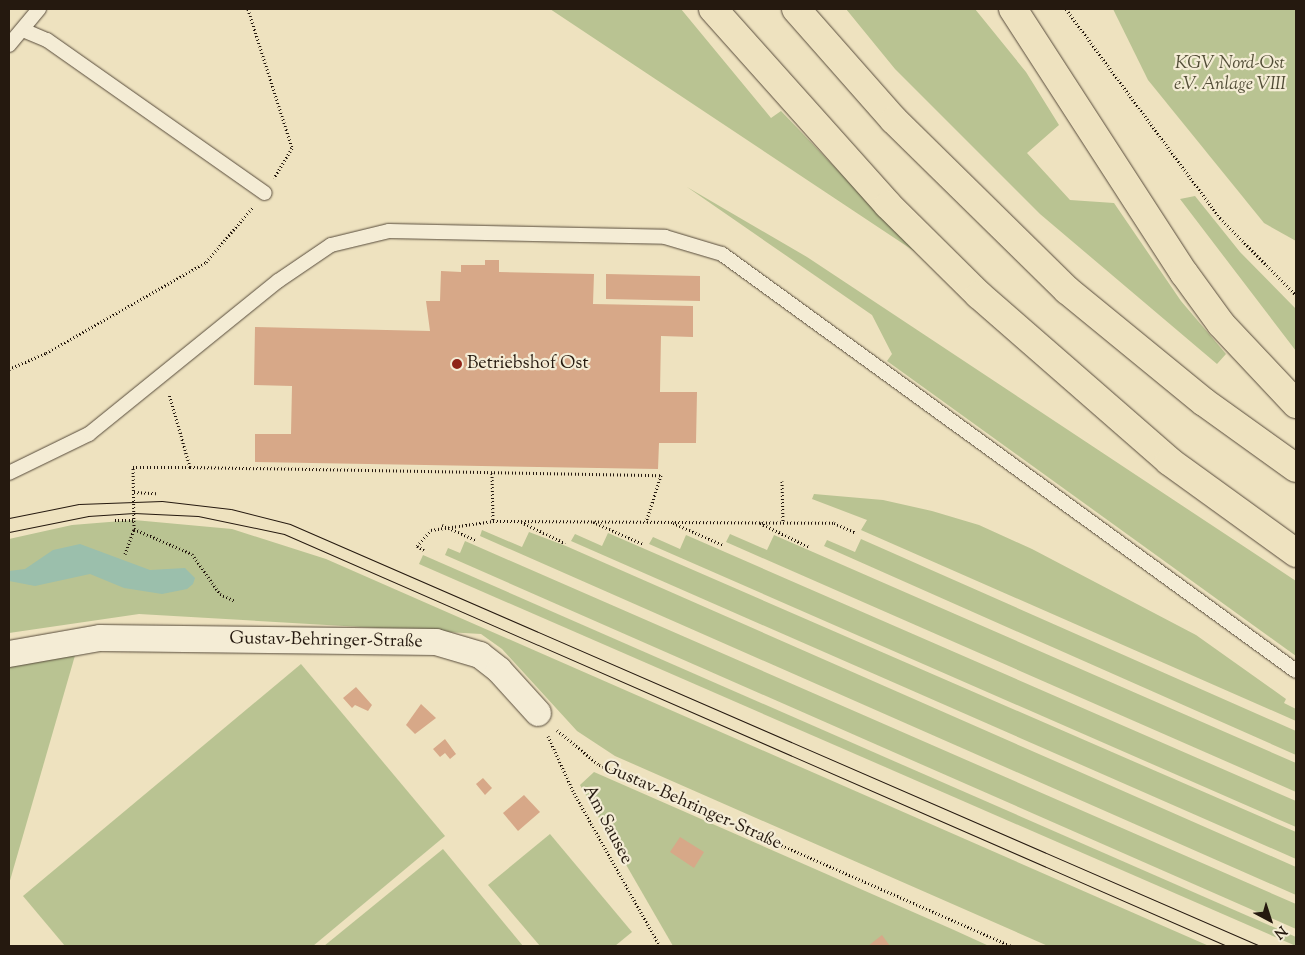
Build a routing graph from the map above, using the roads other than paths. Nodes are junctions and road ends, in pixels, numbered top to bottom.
1 (39, 9) edge
2 (713, 9) edge
3 (796, 9) edge
4 (1012, 9) edge
5 (23, 30) junction
6 (9, 45) edge
7 (265, 193) road end
8 (1296, 404) edge
9 (1296, 468) edge
10 (9, 473) edge
11 (1296, 553) edge
12 (9, 654) edge
13 (1296, 671) edge
14 (538, 713) road end

1 - 5 lane
2 - 11 highway
3 - 9 highway
4 - 8 highway
5 - 6 lane
5 - 7 lane
10 - 13 lane
12 - 14 street, Gustav-Behringer-Straße

